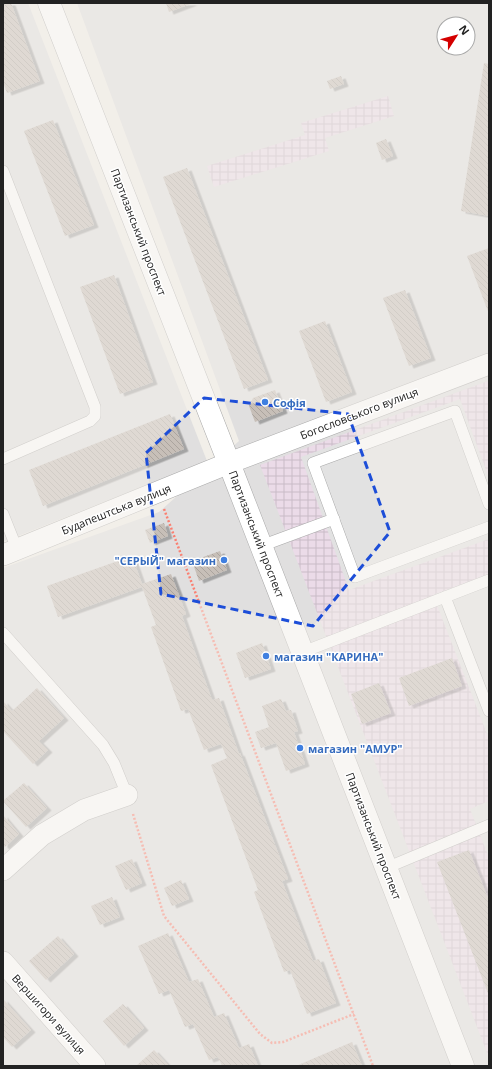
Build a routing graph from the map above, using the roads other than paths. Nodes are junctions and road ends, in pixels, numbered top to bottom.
1 (49, 3) edge
2 (3, 171) edge
3 (489, 364) edge
4 (3, 459) edge
5 (229, 463) junction
6 (489, 504) edge
7 (3, 514) edge
8 (334, 519) junction
9 (489, 527) edge
10 (261, 546) junction
11 (10, 552) edge
12 (489, 580) edge
13 (445, 597) junction
14 (3, 633) edge
15 (302, 652) junction
16 (489, 711) edge
17 (127, 794) joint
18 (489, 825) edge
19 (386, 868) junction
20 (3, 870) edge
21 (3, 962) edge
22 (95, 1066) edge
23 (463, 1066) edge

1 - 5 street, Партизанський проспект
2 - 4 lane
3 - 5 street, Богословського вулиця
5 - 10 street, Партизанський проспект
5 - 11 street, Будапештська вулиця
6 - 8 lane
7 - 11 lane
8 - 9 lane
8 - 10 lane
10 - 15 street, Партизанський проспект
12 - 13 lane
13 - 15 lane
13 - 16 lane
14 - 17 lane
15 - 19 street, Партизанський проспект
17 - 20 street
18 - 19 lane
19 - 23 street, Партизанський проспект
21 - 22 street, Вершигори вулиця

